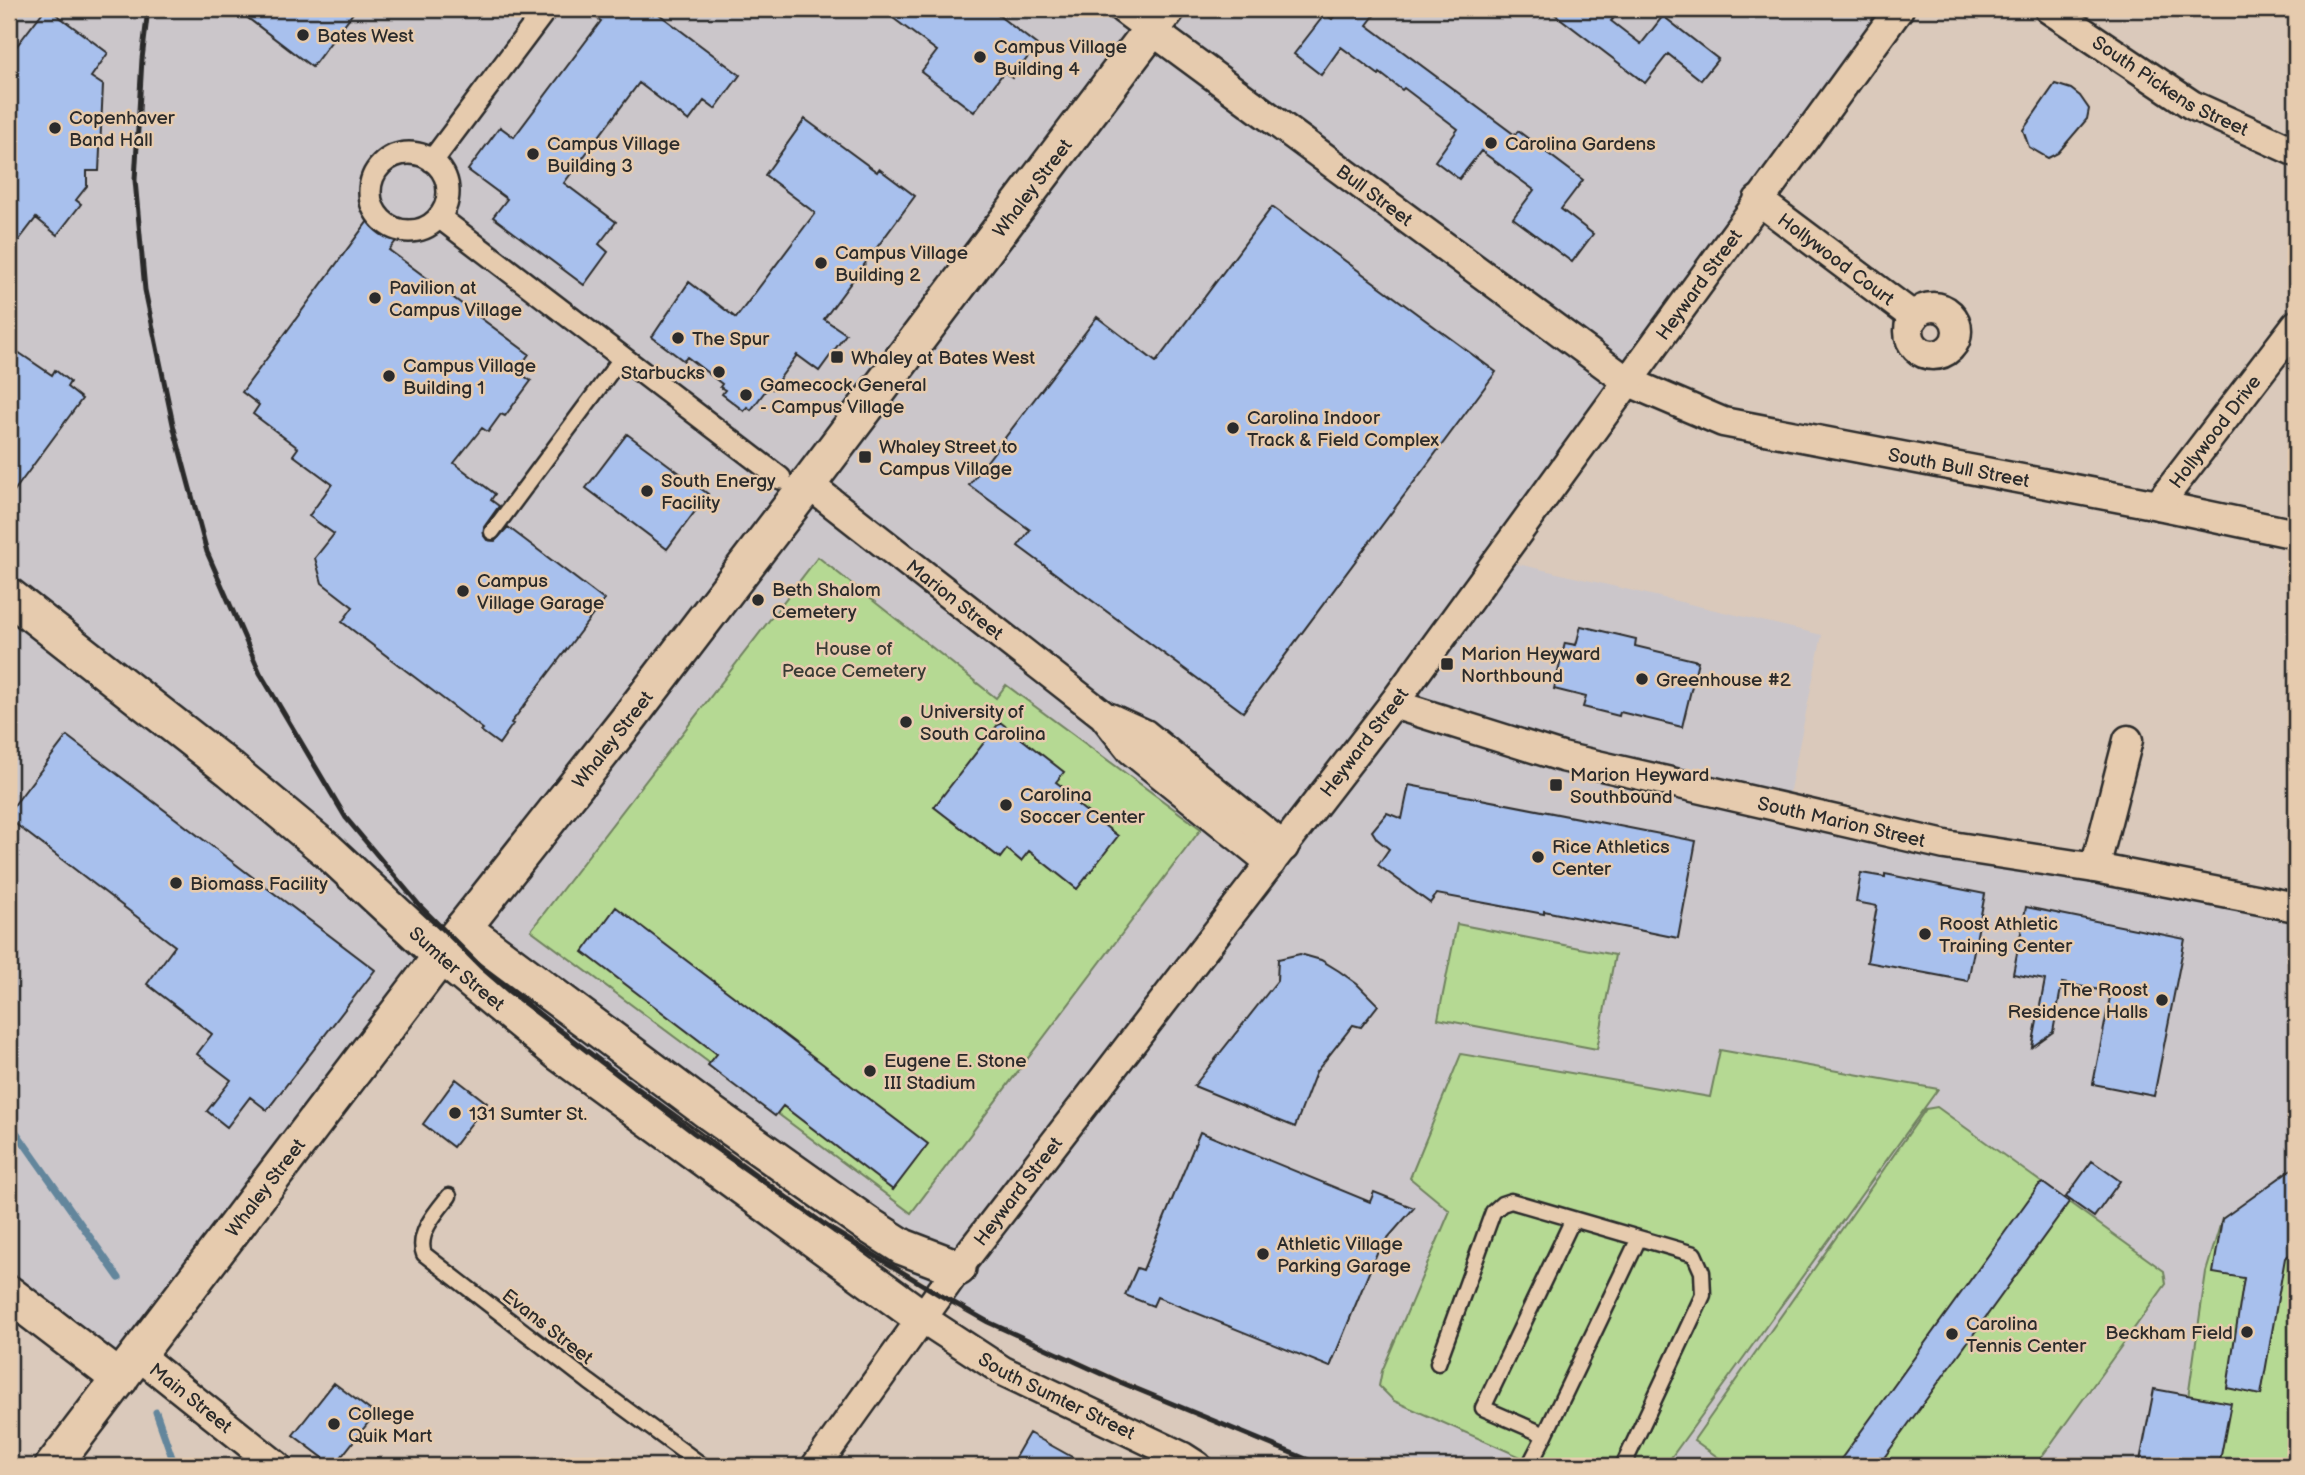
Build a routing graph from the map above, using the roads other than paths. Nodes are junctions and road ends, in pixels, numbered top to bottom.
1 (546, 9) edge
2 (1123, 9) edge
3 (1899, 9) edge
4 (2049, 9) edge
5 (1159, 19) edge
6 (2296, 152) edge
7 (432, 161) junction
8 (1758, 200) junction
9 (439, 217) junction
10 (1914, 317) dead end
11 (2296, 325) edge
12 (622, 357) junction
13 (1627, 381) junction
14 (794, 481) junction
15 (2158, 505) junction
16 (492, 532) dead end
17 (2296, 534) edge
18 (9, 596) edge
19 (1393, 704) junction
20 (2128, 740) dead end
21 (1278, 855) junction
22 (2095, 868) junction
23 (2296, 907) edge
24 (463, 928) junction
25 (441, 956) junction
26 (449, 1196) dead end
27 (1573, 1219) junction
28 (1639, 1238) junction
29 (958, 1268) junction
30 (9, 1294) edge
31 (922, 1318) junction
32 (1438, 1363) dead end
33 (129, 1367) junction
34 (1545, 1435) junction
35 (52, 1466) edge
36 (277, 1466) edge
37 (703, 1466) edge
38 (816, 1466) edge
39 (1197, 1466) edge
40 (1529, 1466) edge
41 (1623, 1466) edge

1 - 7 street
2 - 5 street, Bull Street
3 - 8 street, Heyward Street
4 - 6 street, South Pickens Street
5 - 13 street, Bull Street
5 - 14 street, Whaley Street
7 - 9 street
7 - 9 street
8 - 10 street, Hollywood Court
8 - 13 street, Heyward Street
9 - 12 street
11 - 15 street, Hollywood Drive
12 - 14 street
12 - 16 lane
13 - 15 street, South Bull Street
13 - 19 street, Heyward Street
14 - 21 street, Marion Street
14 - 24 street, Whaley Street
15 - 17 street, South Bull Street
18 - 25 street, Sumter Street
19 - 21 street, Heyward Street
19 - 22 street, South Marion Street
20 - 22 street
21 - 29 street, Heyward Street
22 - 23 street, South Marion Street
24 - 25 street, Whaley Street
24 - 29 street, Sumter Street
25 - 31 street, Sumter Street
25 - 33 street, Whaley Street
26 - 37 lane, Evans Street
27 - 28 lane
27 - 32 lane
27 - 34 lane
28 - 34 lane
28 - 41 lane
29 - 31 street, Heyward Street
30 - 33 street, Main Street
31 - 38 street, Heyward Street
31 - 39 street, South Sumter Street
33 - 35 street, Whaley Street
33 - 36 street, Main Street
34 - 40 lane

